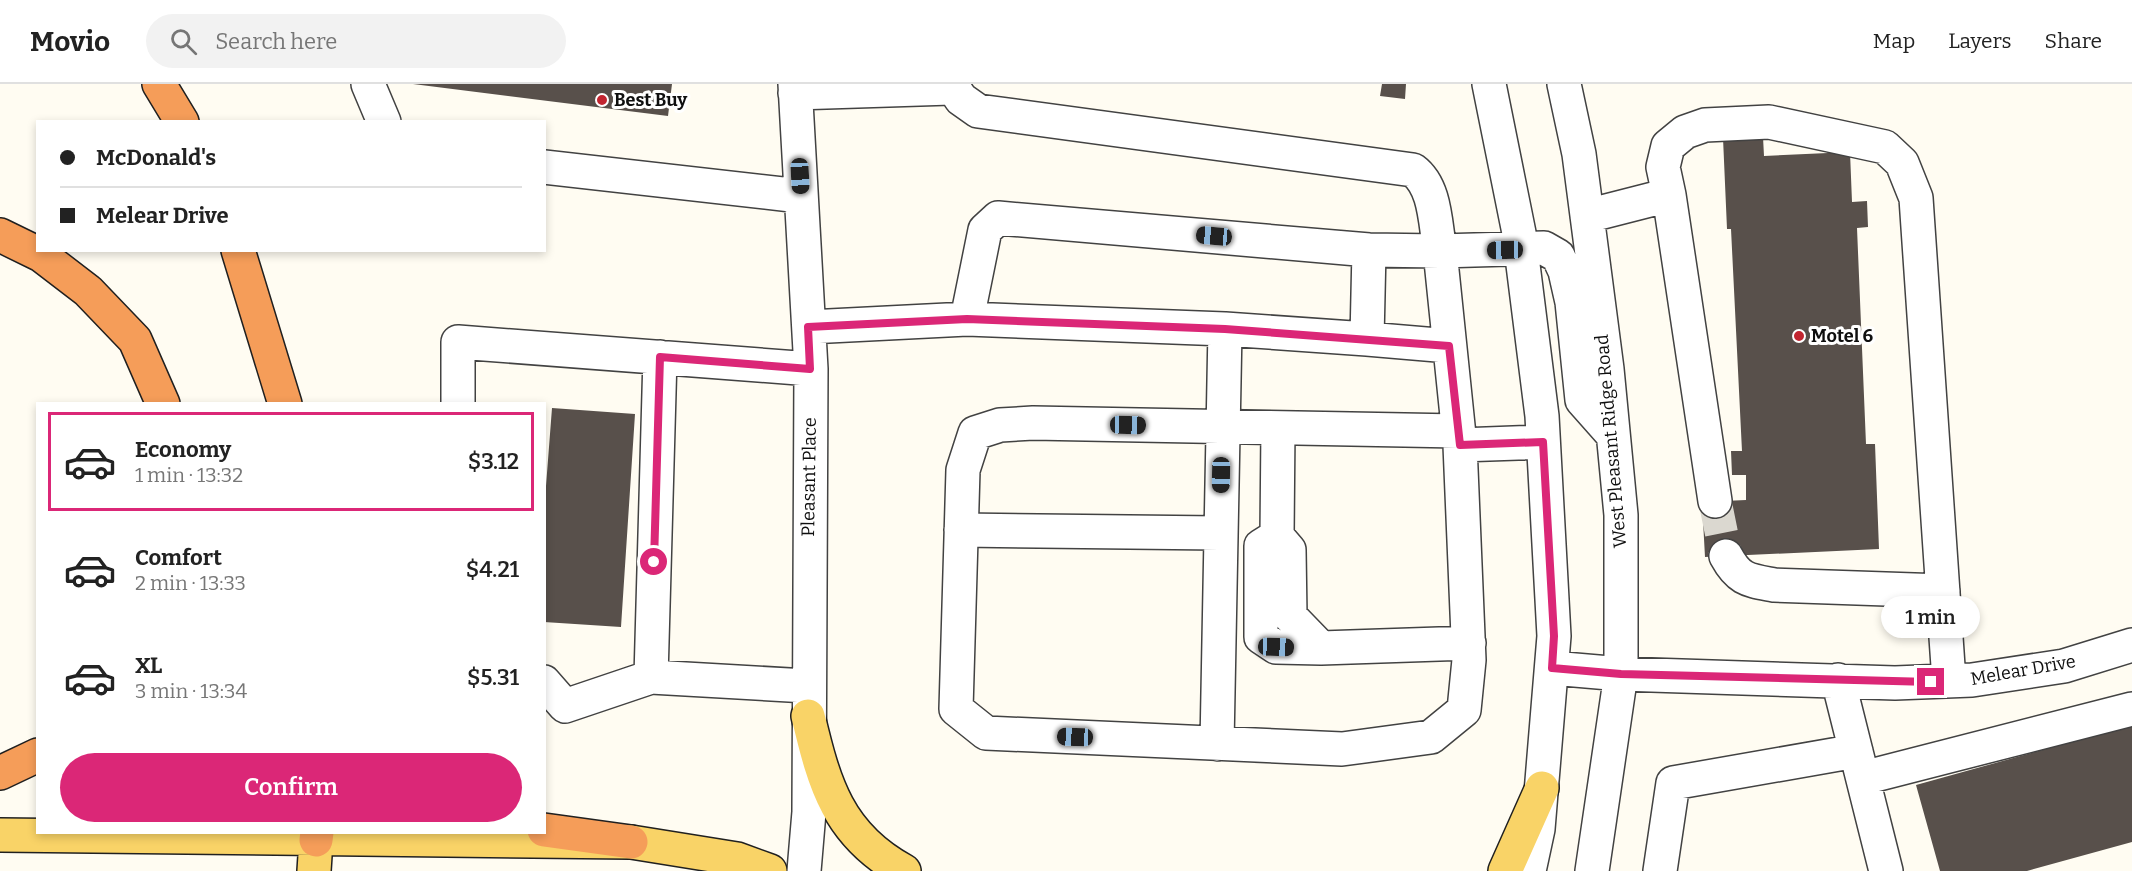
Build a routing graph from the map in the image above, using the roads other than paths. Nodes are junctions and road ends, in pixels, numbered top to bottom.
1 (159, 84) edge
2 (368, 84) edge
3 (1489, 84) edge
4 (1564, 84) edge
5 (951, 86) edge
6 (795, 89) edge
7 (181, 120) edge
8 (383, 120) edge
9 (546, 167) edge
10 (1669, 195) junction
11 (801, 196) junction
12 (1587, 216) junction
13 (0, 235) edge
14 (1369, 250) junction
15 (1522, 250) junction
16 (1440, 251) junction
17 (239, 252) edge
18 (967, 319) junction
19 (808, 327) junction
20 (1225, 329) junction
21 (1367, 339) junction
22 (1449, 346) junction
23 (660, 357) junction
24 (810, 369) junction
25 (162, 402) edge
26 (284, 402) edge
27 (458, 402) edge
28 (1222, 427) junction
29 (1278, 428) junction
30 (1613, 435) junction
31 (1459, 438) junction
32 (1543, 442) junction
33 (1715, 501) tunnel mouth
34 (961, 530) junction
35 (1219, 533) junction
36 (1726, 556) tunnel mouth
37 (1943, 591) junction
38 (1469, 643) junction
39 (2132, 645) edge
40 (1552, 668) junction
41 (1621, 674) junction
42 (651, 677) junction
43 (1838, 680) junction
44 (1950, 681) junction
45 (546, 684) edge
46 (808, 701) junction
47 (2132, 709) edge
48 (1217, 744) junction
49 (36, 756) edge
50 (1860, 765) junction
51 (0, 773) edge
52 (1542, 788) junction
53 (546, 830) edge
54 (0, 836) edge
55 (631, 842) junction
56 (316, 848) edge
57 (770, 871) edge
58 (804, 871) edge
59 (904, 871) edge
60 (1505, 871) edge
61 (1529, 871) edge
62 (1592, 871) edge
63 (1660, 871) edge
64 (1886, 871) edge

1 - 7 highway
2 - 8 street
3 - 15 street
4 - 12 street, West Pleasant Ridge Road
5 - 6 street
5 - 16 street
6 - 11 street, Pleasant Place
9 - 11 street
10 - 12 street
10 - 33 street
10 - 37 street
11 - 19 street, Pleasant Place
12 - 30 street, West Pleasant Ridge Road
13 - 25 highway
14 - 16 street
14 - 18 street
14 - 21 street
15 - 16 street
15 - 30 street
15 - 32 street
16 - 22 street
17 - 26 highway
18 - 19 street
18 - 20 street
19 - 24 street, Pleasant Place
20 - 21 street
20 - 28 street
21 - 22 street
22 - 31 street
23 - 24 street
23 - 27 street
23 - 42 street
24 - 46 street, Pleasant Place
28 - 29 street
28 - 34 street
28 - 35 street
29 - 31 street
29 - 38 street
30 - 41 street, West Pleasant Ridge Road
31 - 32 street
31 - 38 street
32 - 40 street
34 - 35 street
34 - 48 street
35 - 48 street
36 - 37 street
37 - 44 street
38 - 48 street
39 - 44 street, Melear Drive
40 - 41 street, Melear Drive
40 - 52 street
41 - 43 street, Melear Drive
41 - 62 street, West Pleasant Ridge Road
42 - 45 street
42 - 46 street
43 - 44 street, Melear Drive
43 - 50 street
46 - 58 street, Pleasant Place
46 - 59 main road
47 - 50 street
49 - 51 highway
50 - 63 street
50 - 64 street
52 - 60 main road
52 - 61 street
53 - 55 highway
54 - 56 main road
55 - 56 main road
55 - 57 main road

